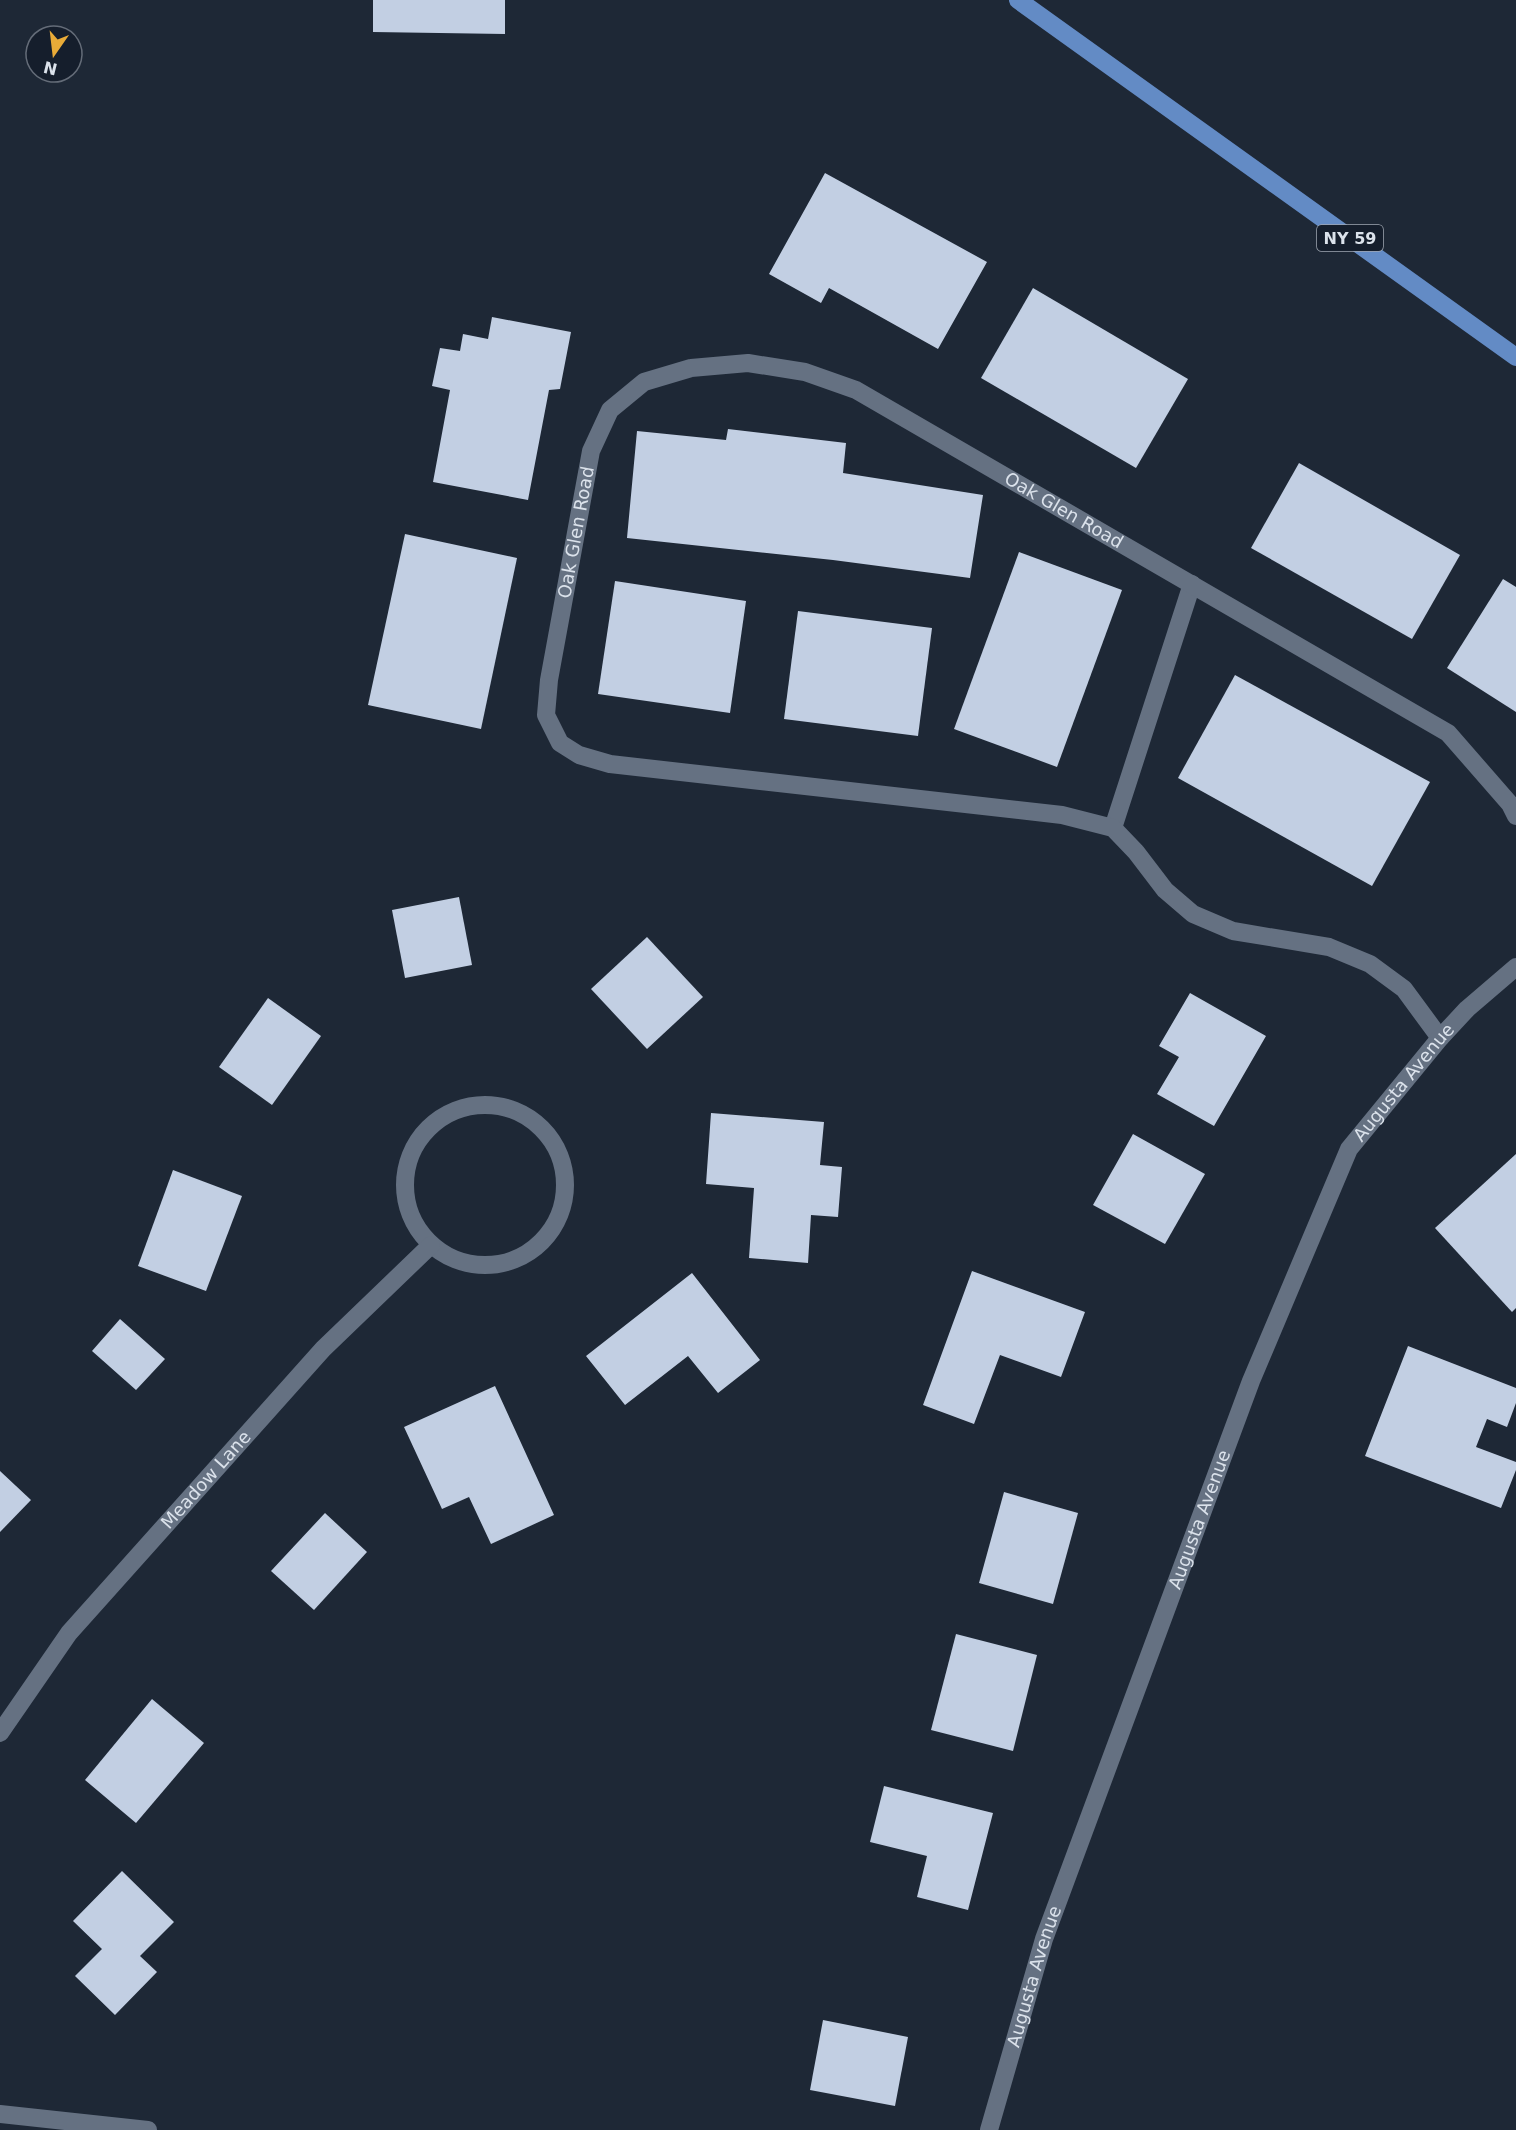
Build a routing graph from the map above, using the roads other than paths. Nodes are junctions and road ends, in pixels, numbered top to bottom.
1 (1018, 0) edge
2 (1516, 357) edge
3 (1192, 584) junction
4 (1516, 816) edge
5 (1113, 828) junction
6 (1516, 968) edge
7 (1440, 1038) junction
8 (431, 1245) junction
9 (0, 1733) edge
10 (0, 2114) edge
11 (148, 2130) edge
12 (989, 2130) edge

1 - 2 main road, NY 59
3 - 4 street, Oak Glen Road
3 - 5 street
3 - 5 street, Oak Glen Road
5 - 7 street
6 - 7 street, Augusta Avenue
7 - 12 street, Augusta Avenue
8 - 8 street
8 - 9 street, Meadow Lane
10 - 11 street

